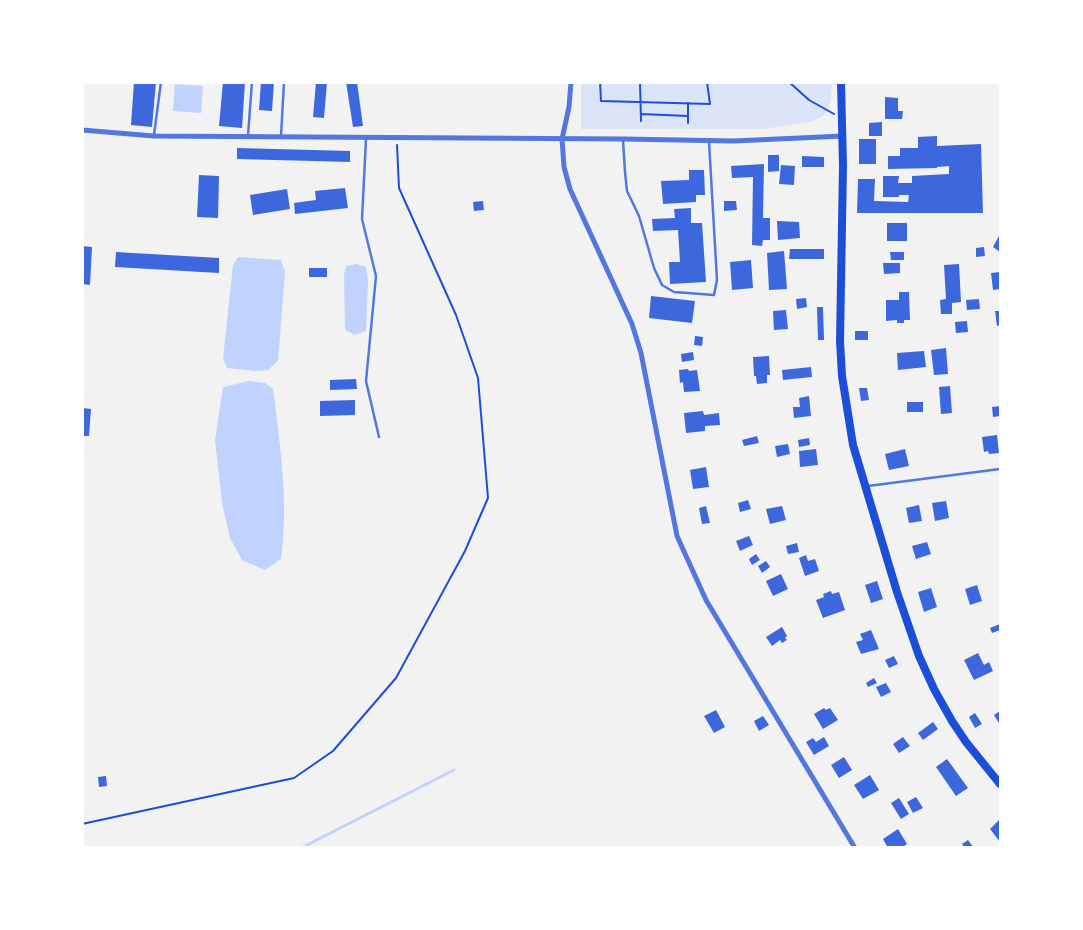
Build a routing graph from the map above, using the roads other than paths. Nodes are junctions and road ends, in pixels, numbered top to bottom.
1 (161, 82) edge
2 (252, 82) edge
3 (284, 82) edge
4 (571, 82) edge
5 (841, 82) edge
6 (82, 130) edge
7 (154, 136) junction
8 (843, 136) junction
9 (248, 137) junction
10 (281, 137) junction
11 (366, 137) junction
12 (562, 139) junction
13 (623, 139) junction
14 (709, 141) junction
15 (380, 437) dead end
16 (1000, 469) edge
17 (864, 486) junction
18 (1000, 784) edge
19 (856, 848) edge

1 - 7 lane
2 - 9 lane
3 - 10 lane
4 - 12 street
5 - 8 main road
6 - 7 street
7 - 9 street
8 - 14 street
8 - 17 main road
9 - 10 street
10 - 11 street
11 - 12 street
11 - 15 lane
12 - 13 street
12 - 19 street
13 - 14 street
13 - 14 lane
16 - 17 lane
17 - 18 main road

